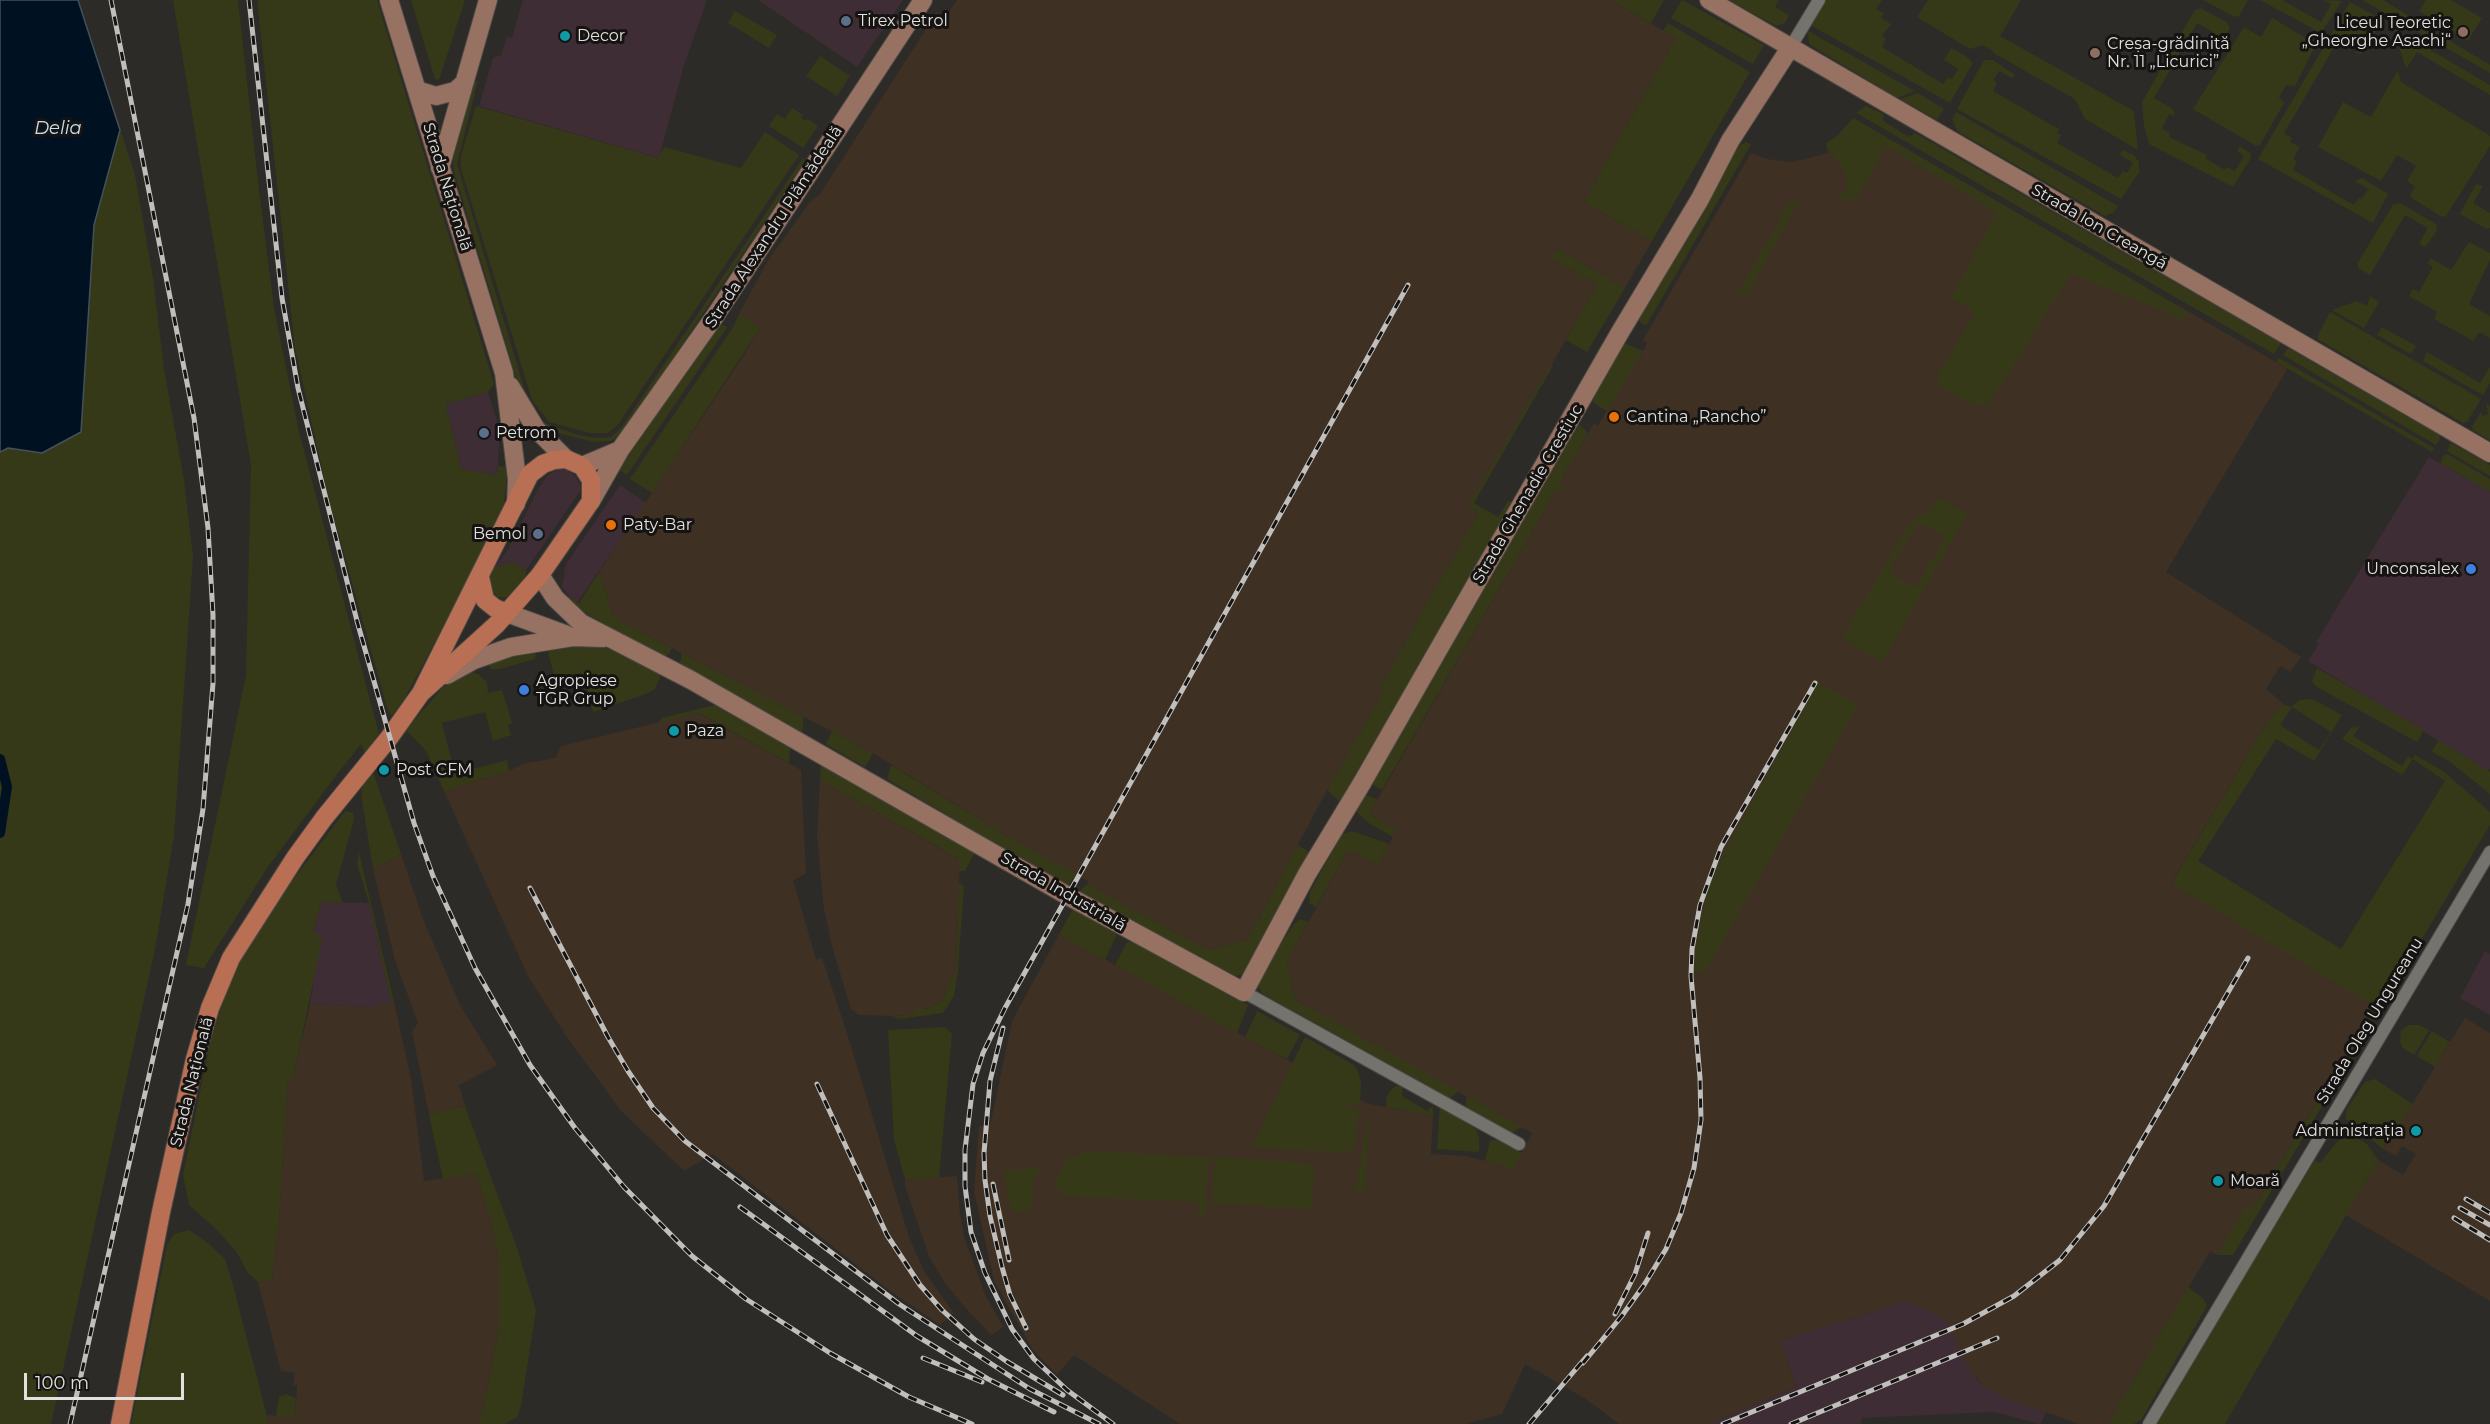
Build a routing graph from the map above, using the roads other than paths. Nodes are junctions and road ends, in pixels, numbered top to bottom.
1 (389, 0) edge
2 (488, 0) edge
3 (923, 0) edge
4 (1709, 0) edge
5 (1819, 0) edge
6 (1790, 48) junction
7 (463, 84) junction
8 (417, 90) junction
9 (440, 168) junction
10 (504, 374) junction
11 (620, 450) junction
12 (2490, 453) edge
13 (574, 463) junction
14 (591, 501) junction
15 (516, 504) junction
16 (540, 575) junction
17 (480, 577) junction
18 (507, 613) junction
19 (573, 637) junction
20 (609, 639) junction
21 (421, 693) junction
22 (2490, 852) edge
23 (1244, 992) junction
24 (1519, 1144) dead end
25 (120, 1424) edge
26 (2149, 1424) edge

1 - 8 street, Strada Națională
2 - 7 street
3 - 11 street, Strada Alexandru Plămădeală
4 - 6 street, Strada Ion Creangă
5 - 6 street, Strada Ghenadie Crestiuc
6 - 12 street, Strada Ion Creangă
6 - 23 street, Strada Ghenadie Crestiuc
7 - 8 street
7 - 9 street
8 - 9 street, Strada Națională
9 - 10 street, Strada Națională
10 - 13 street, Strada Națională
10 - 15 street, Strada Națională
11 - 13 street
11 - 14 street, Strada Alexandru Plămădeală
13 - 14 main road, Strada Națională
13 - 15 main road, Strada Națională
14 - 16 main road, Strada Națională
15 - 17 main road, Strada Națională
16 - 18 main road, Strada Națională
16 - 20 street, Strada Industrială
17 - 18 main road
17 - 21 main road, Strada Națională
18 - 19 street, Strada Industrială
18 - 21 main road, Strada Națională
19 - 20 street, Strada Industrială
19 - 21 street, Strada Industrială
20 - 23 street, Strada Industrială
21 - 25 main road, Strada Națională
22 - 26 street, Strada Oleg Ungureanu
23 - 24 street, Strada Industrială

